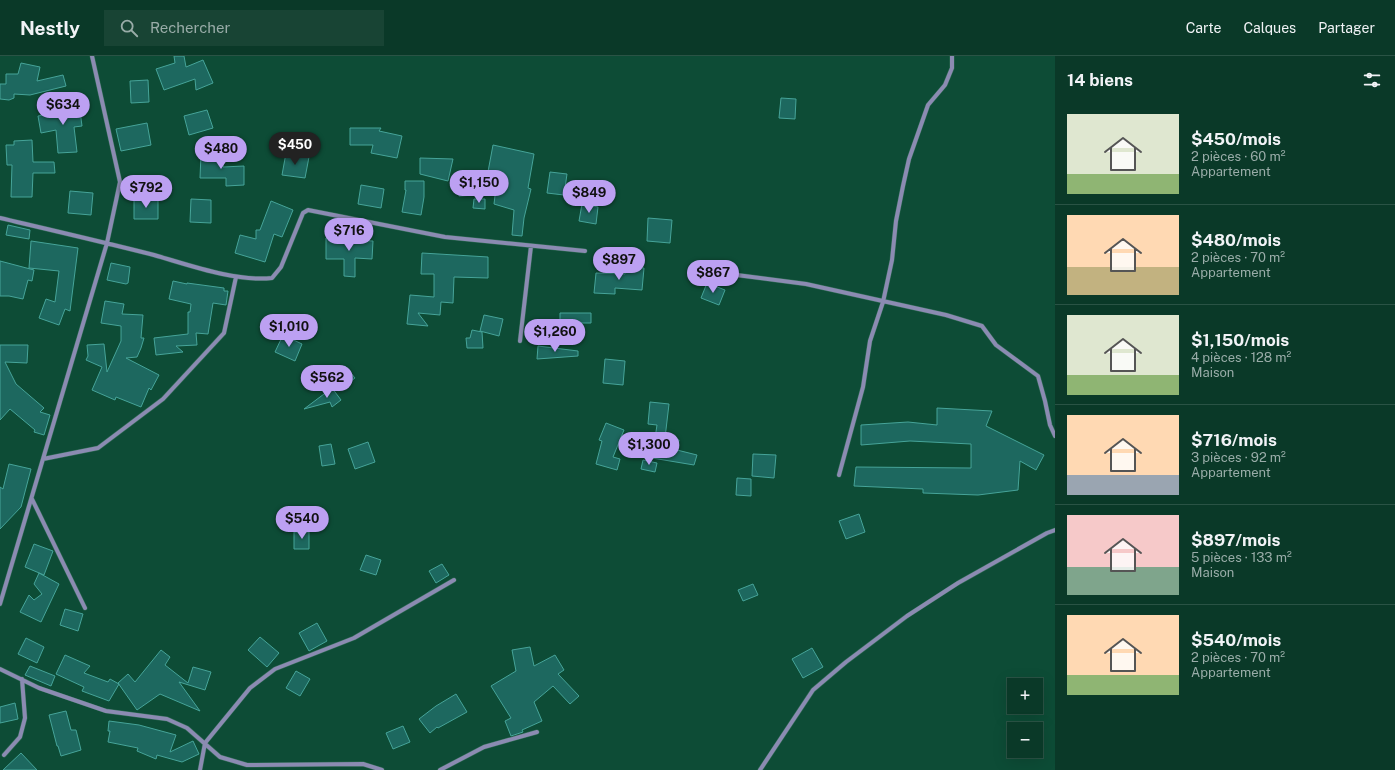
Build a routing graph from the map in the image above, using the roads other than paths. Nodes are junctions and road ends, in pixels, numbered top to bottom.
1 (92, 56) edge
2 (952, 56) edge
3 (0, 218) edge
4 (107, 243) junction
5 (532, 246) junction
6 (586, 251) dead end
7 (713, 272) dead end
8 (236, 277) junction
9 (883, 302) junction
10 (520, 341) dead end
11 (1055, 436) edge
12 (43, 459) junction
13 (839, 475) dead end
14 (31, 499) junction
15 (1055, 530) edge
16 (454, 580) dead end
17 (0, 604) edge
18 (85, 608) dead end
19 (0, 669) edge
20 (22, 680) junction
21 (538, 732) dead end
22 (204, 744) junction
23 (4, 754) dead end
24 (200, 770) edge
25 (382, 770) edge
26 (440, 770) edge
27 (760, 770) edge

1 - 4 street
2 - 9 street
3 - 4 street
4 - 8 street
4 - 12 street
5 - 6 street
5 - 8 street
5 - 10 street
7 - 9 street
8 - 12 street
9 - 11 street
9 - 13 street
12 - 14 street
14 - 17 street
14 - 18 street
15 - 27 street
16 - 22 street
19 - 20 street
20 - 22 street
20 - 23 street
21 - 26 street
22 - 24 street
22 - 25 street

